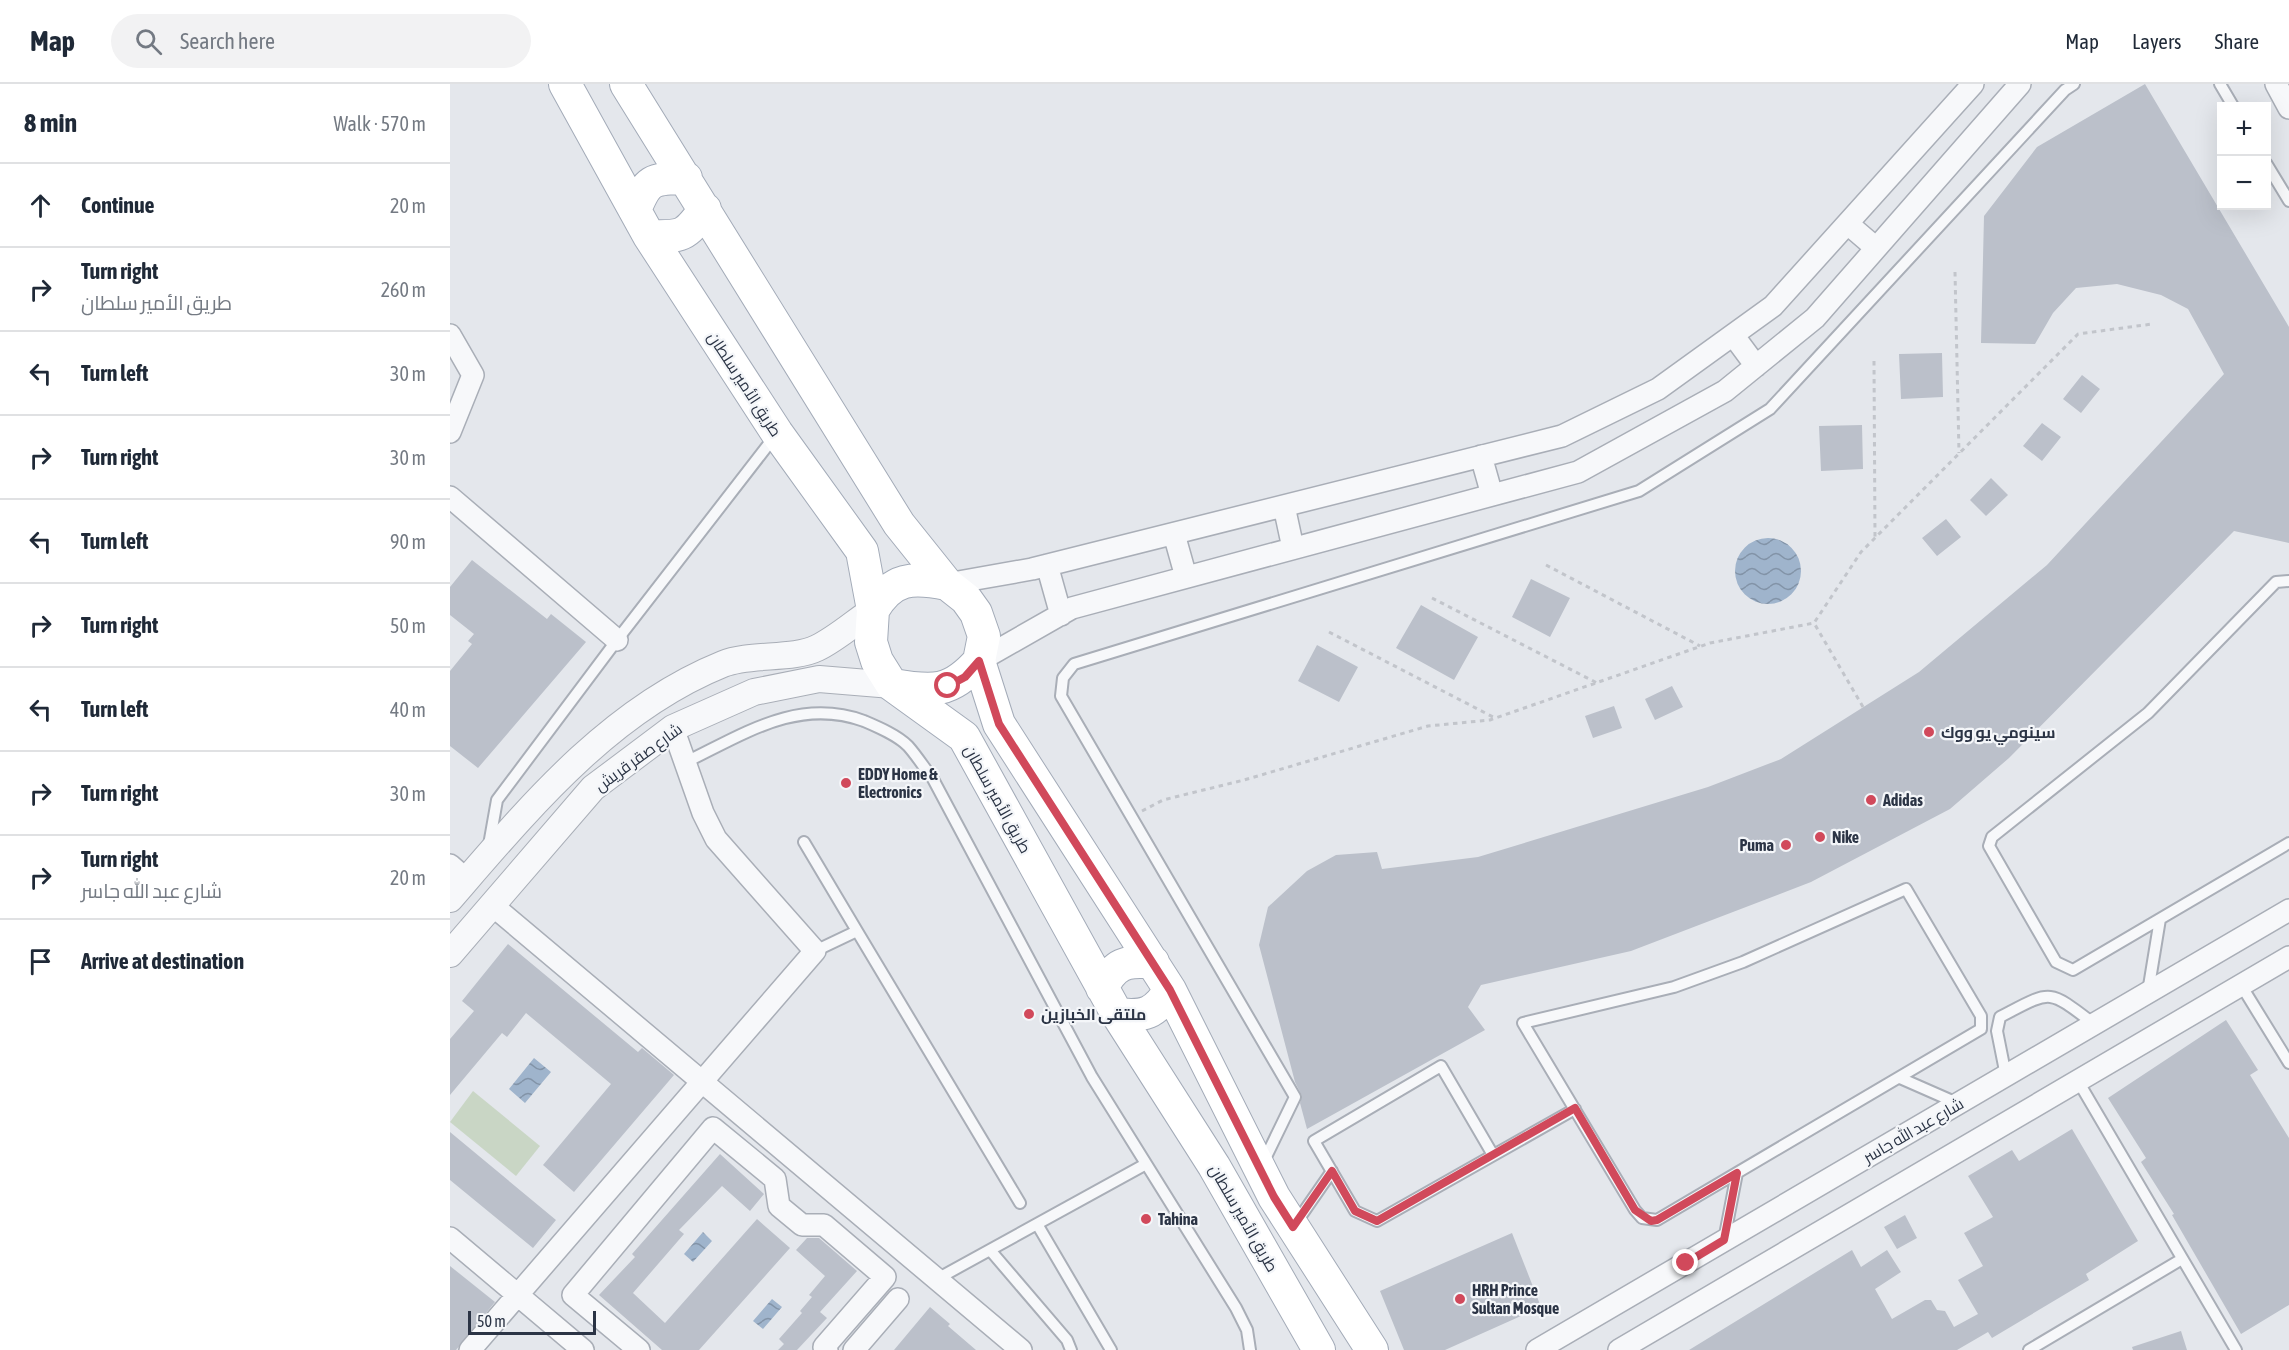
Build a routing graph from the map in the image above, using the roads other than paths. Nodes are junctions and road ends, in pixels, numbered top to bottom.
1 (565, 84) edge
2 (626, 84) edge
3 (1973, 84) edge
4 (1979, 84) edge
5 (2019, 84) edge
6 (2074, 84) edge
7 (2220, 84) edge
8 (2276, 84) edge
9 (2231, 102) edge
10 (2001, 104) junction
11 (2289, 108) edge
12 (2271, 171) edge
13 (686, 178) junction
14 (2289, 201) edge
15 (705, 210) junction
16 (642, 223) junction
17 (1848, 224) junction
18 (1876, 248) junction
19 (450, 335) edge
20 (1733, 335) junction
21 (1756, 366) junction
22 (1635, 400) junction
23 (1653, 430) junction
24 (450, 432) edge
25 (777, 433) junction
26 (1481, 456) junction
27 (1492, 495) junction
28 (450, 497) edge
29 (1284, 506) junction
30 (1174, 534) junction
31 (1293, 548) junction
32 (1047, 565) junction
33 (1186, 577) junction
34 (2289, 581) edge
35 (947, 584) junction
36 (873, 610) junction
37 (1061, 615) junction
38 (617, 640) junction
39 (979, 661) junction
40 (892, 685) junction
41 (673, 728) junction
42 (686, 762) junction
43 (804, 842) dead end
44 (2289, 843) edge
45 (486, 857) junction
46 (458, 872) edge
47 (450, 899) edge
48 (492, 905) junction
49 (2289, 910) edge
50 (2160, 919) junction
51 (857, 931) junction
52 (815, 951) junction
53 (450, 954) edge
54 (2289, 957) edge
55 (1153, 962) junction
56 (2241, 985) junction
57 (1170, 990) junction
58 (2148, 992) junction
59 (1109, 1001) junction
60 (2094, 1024) junction
61 (2289, 1063) edge
62 (2006, 1076) junction
63 (1900, 1078) junction
64 (702, 1081) junction
65 (2078, 1081) junction
66 (1958, 1103) junction
67 (1575, 1108) junction
68 (1493, 1155) junction
69 (1146, 1164) junction
70 (1260, 1170) junction
71 (1332, 1171) junction
72 (1737, 1173) junction
73 (1020, 1203) dead end
74 (1037, 1224) junction
75 (1293, 1227) junction
76 (450, 1238) edge
77 (1724, 1240) junction
78 (990, 1250) junction
79 (2182, 1259) junction
80 (937, 1280) junction
81 (517, 1294) junction
82 (898, 1299) dead end
83 (470, 1350) edge
84 (583, 1350) edge
85 (639, 1350) edge
86 (828, 1350) edge
87 (854, 1350) edge
88 (1021, 1350) edge
89 (1071, 1350) edge
90 (1111, 1350) edge
91 (1250, 1350) edge
92 (1319, 1350) edge
93 (1372, 1350) edge
94 (1537, 1350) edge
95 (1619, 1350) edge
96 (2029, 1350) edge
97 (2236, 1350) edge

1 - 16 main road, طريق الأمير سلطان
2 - 13 main road
3 - 17 street
4 - 10 street
5 - 10 street
6 - 70 lane
7 - 9 lane
8 - 11 street
10 - 18 street
12 - 14 lane
13 - 15 main road
13 - 16 main road
15 - 16 main road
15 - 35 main road
16 - 25 main road, طريق الأمير سلطان
17 - 18 street
17 - 20 street
18 - 21 street
19 - 24 street
20 - 21 street
20 - 22 street
21 - 23 street
22 - 23 street
22 - 26 street
23 - 27 street
25 - 36 main road, طريق الأمير سلطان
25 - 38 lane
26 - 27 street
26 - 29 street
27 - 31 street
28 - 38 street
29 - 30 street
29 - 31 street
30 - 32 street
30 - 33 street
31 - 33 street
32 - 35 street
32 - 37 street
33 - 37 street
34 - 50 lane
35 - 36 main road
35 - 39 main road
36 - 40 main road, طريق الأمير سلطان
36 - 45 street, شارع صقر قريش
37 - 39 street
38 - 45 lane
39 - 40 main road
39 - 55 main road
40 - 41 street, شارع صقر قريش
40 - 59 main road, طريق الأمير سلطان
41 - 42 street
41 - 48 street, شارع صقر قريش
42 - 52 street
42 - 69 lane
43 - 51 lane
44 - 50 lane
45 - 46 street, شارع صقر قريش
46 - 47 street, شارع صقر قريش
48 - 53 street, شارع صقر قريش
48 - 64 street
49 - 58 street, شارع عبد الله جاسر
50 - 58 lane
51 - 52 lane
51 - 73 lane
52 - 64 street
54 - 56 street
55 - 57 main road
55 - 59 main road
56 - 61 lane
56 - 65 street
57 - 59 main road
57 - 70 main road
58 - 60 street, شارع عبد الله جاسر
59 - 92 main road, طريق الأمير سلطان
60 - 62 street, شارع عبد الله جاسر
60 - 62 lane
62 - 66 street, شارع عبد الله جاسر
63 - 66 lane
63 - 67 lane
63 - 72 lane
64 - 80 street
64 - 81 street
65 - 79 lane
65 - 95 street
66 - 77 street, شارع عبد الله جاسر
67 - 68 lane
67 - 72 lane
68 - 71 lane
68 - 71 lane
69 - 74 lane
69 - 91 lane
70 - 75 main road
71 - 75 lane
72 - 77 lane
74 - 78 lane
74 - 90 lane
75 - 93 main road
76 - 81 street
77 - 94 street, شارع عبد الله جاسر
78 - 80 lane
78 - 89 lane
79 - 96 lane
79 - 97 lane
80 - 88 street
81 - 83 street
81 - 84 street
82 - 87 street
85 - 86 street

